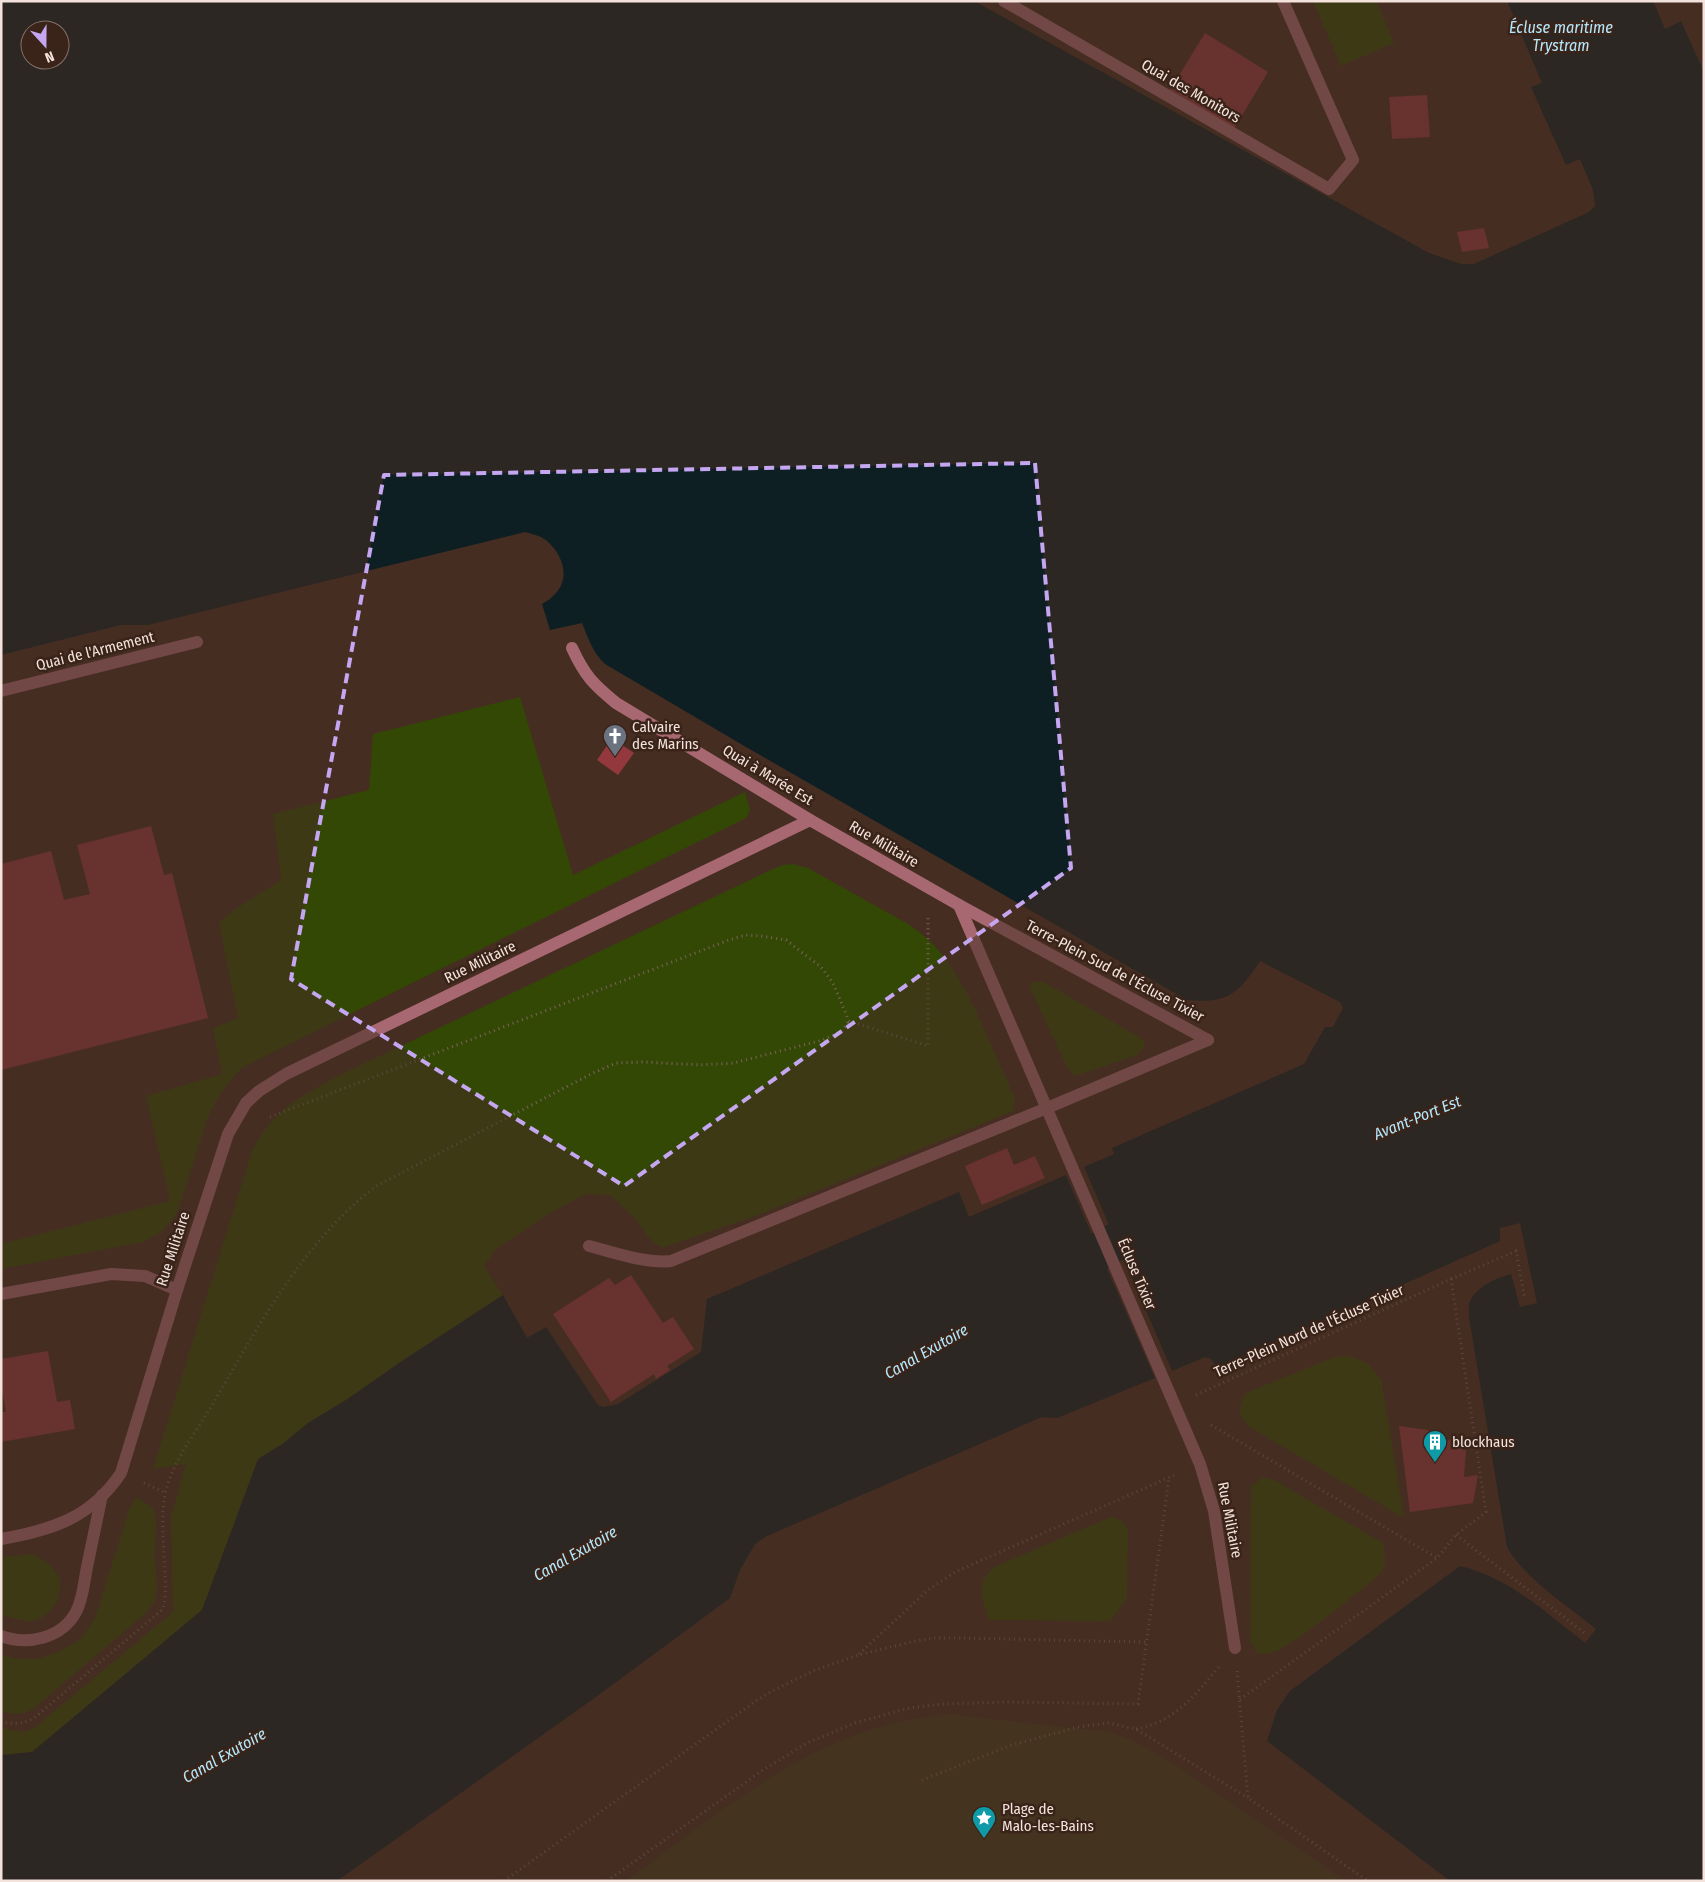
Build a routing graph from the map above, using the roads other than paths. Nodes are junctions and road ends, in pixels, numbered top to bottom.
1 (1004, 1) edge
2 (1283, 1) edge
3 (197, 642) dead end
4 (572, 648) dead end
5 (1, 691) edge
6 (810, 820) junction
7 (959, 905) junction
8 (1047, 1108) junction
9 (589, 1246) dead end
10 (177, 1290) junction
11 (1, 1294) edge
12 (1176, 1404) joint
13 (102, 1495) junction
14 (1, 1539) edge
15 (1, 1636) edge
16 (1235, 1648) road end

1 - 2 street, Quai des Monitors
3 - 5 street, Quai de l'Armement
4 - 6 street, Quai à Marée Est
6 - 7 street, Rue Militaire
6 - 10 street, Rue Militaire
7 - 8 street
7 - 8 street, Terre-Plein Sud de l'Écluse Tixier
8 - 9 street
8 - 12 street, Écluse Tixier
10 - 11 street
10 - 13 street, Rue Militaire
12 - 16 street, Rue Militaire
13 - 14 street, Rue Militaire
13 - 15 street

